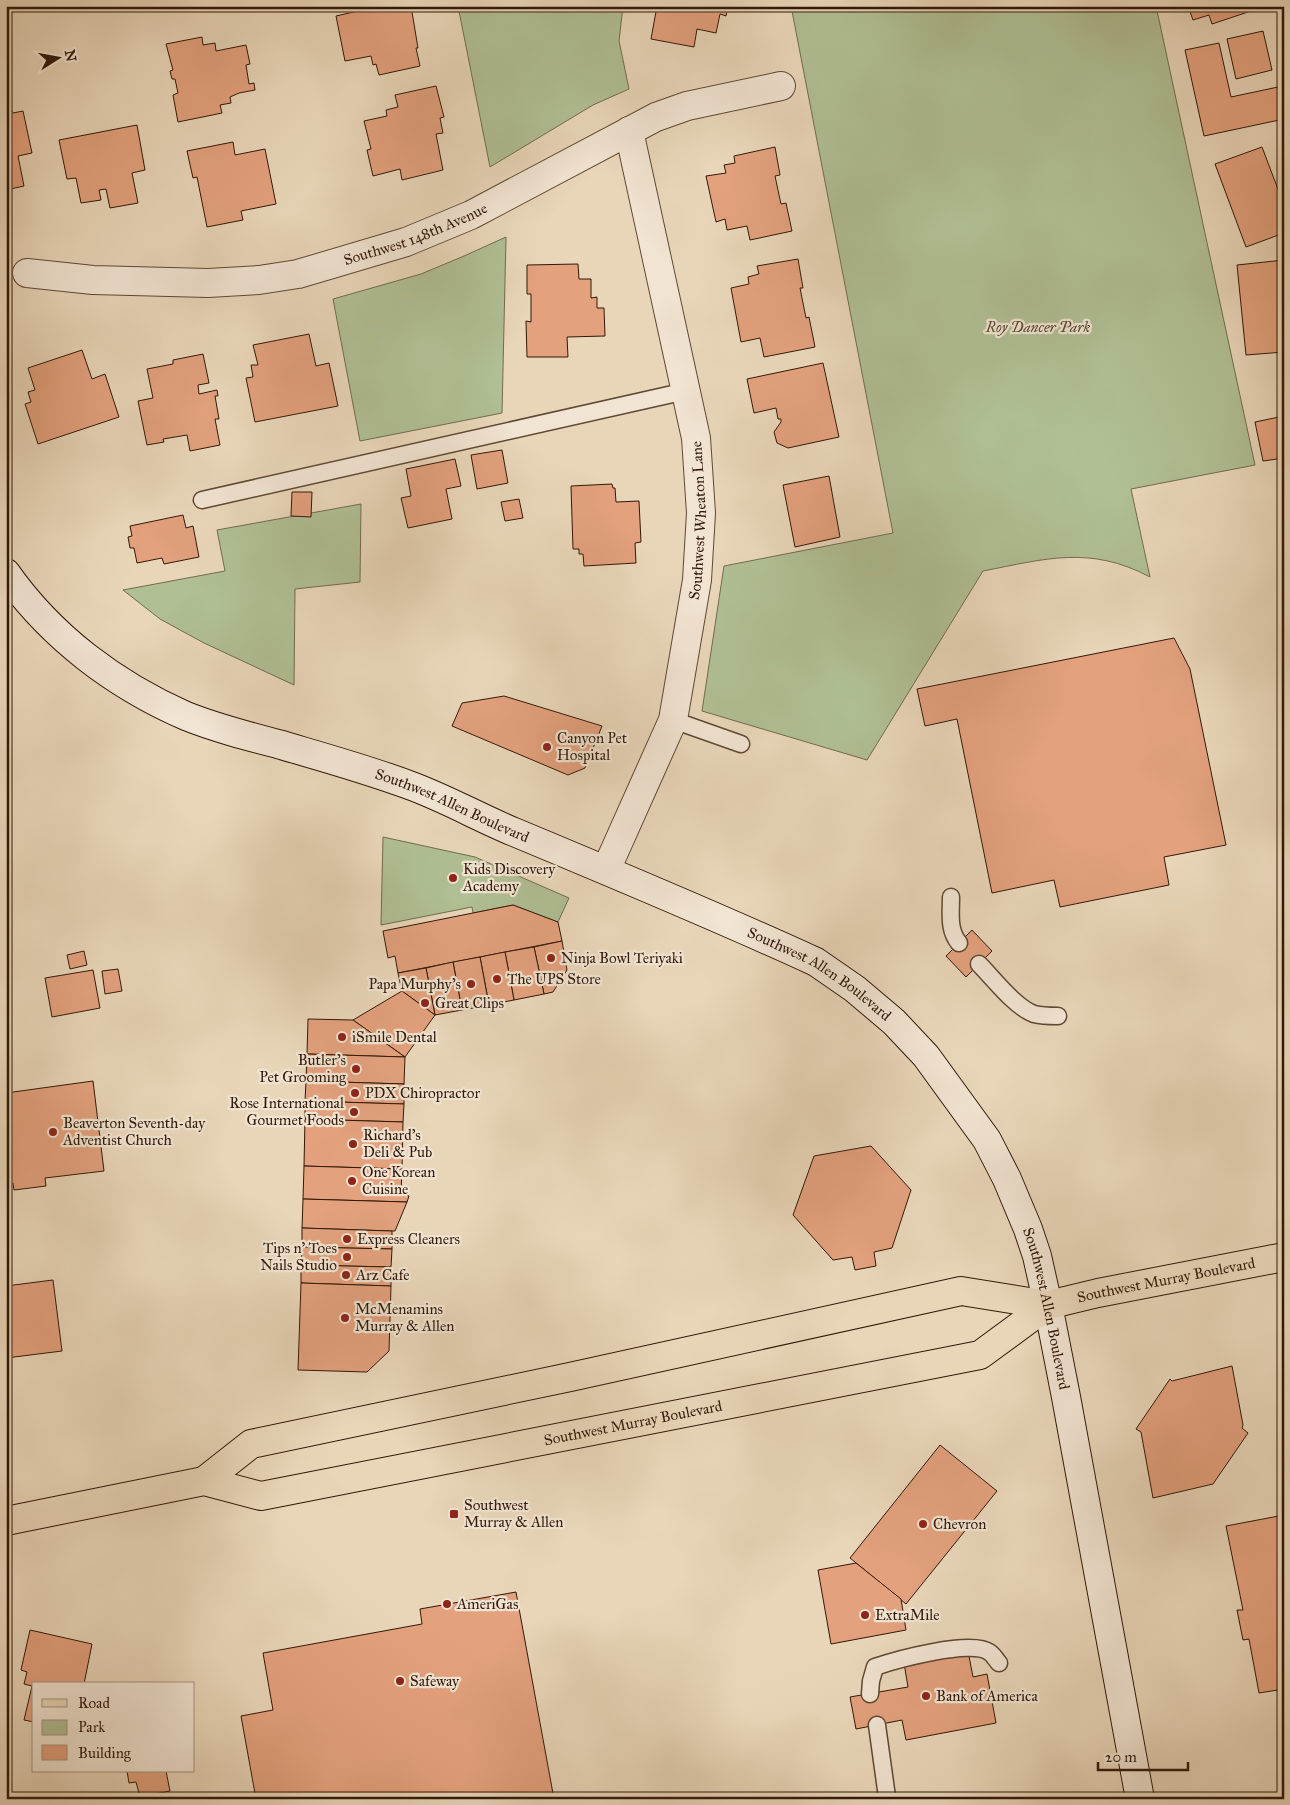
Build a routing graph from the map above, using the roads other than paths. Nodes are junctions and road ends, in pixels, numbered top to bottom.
1 (781, 86) dead end
2 (629, 131) junction
3 (27, 273) dead end
4 (686, 391) junction
5 (202, 500) dead end
6 (6, 573) edge
7 (674, 720) junction
8 (741, 744) dead end
9 (606, 870) junction
10 (951, 897) dead end
11 (959, 944) dead end
12 (979, 964) dead end
13 (1058, 1016) dead end
14 (1284, 1256) edge
15 (1048, 1305) junction
16 (204, 1481) junction
17 (6, 1521) edge
18 (1000, 1663) dead end
19 (870, 1694) dead end
20 (876, 1725) dead end
21 (887, 1797) dead end
22 (1140, 1799) edge

1 - 2 street, Southwest 148th Avenue
2 - 3 street, Southwest 148th Avenue
2 - 4 street, Southwest Wheaton Lane
4 - 5 lane
4 - 7 street, Southwest Wheaton Lane
6 - 9 street, Southwest Allen Boulevard
7 - 8 lane
7 - 9 street, Southwest Wheaton Lane
9 - 15 street, Southwest Allen Boulevard
10 - 11 lane
12 - 13 lane
14 - 15 main road, Southwest Murray Boulevard
15 - 16 main road, Southwest Murray Boulevard
15 - 16 main road, Southwest Murray Boulevard
15 - 22 street, Southwest Allen Boulevard
16 - 17 main road, Southwest Murray Boulevard
18 - 19 lane
20 - 21 lane

